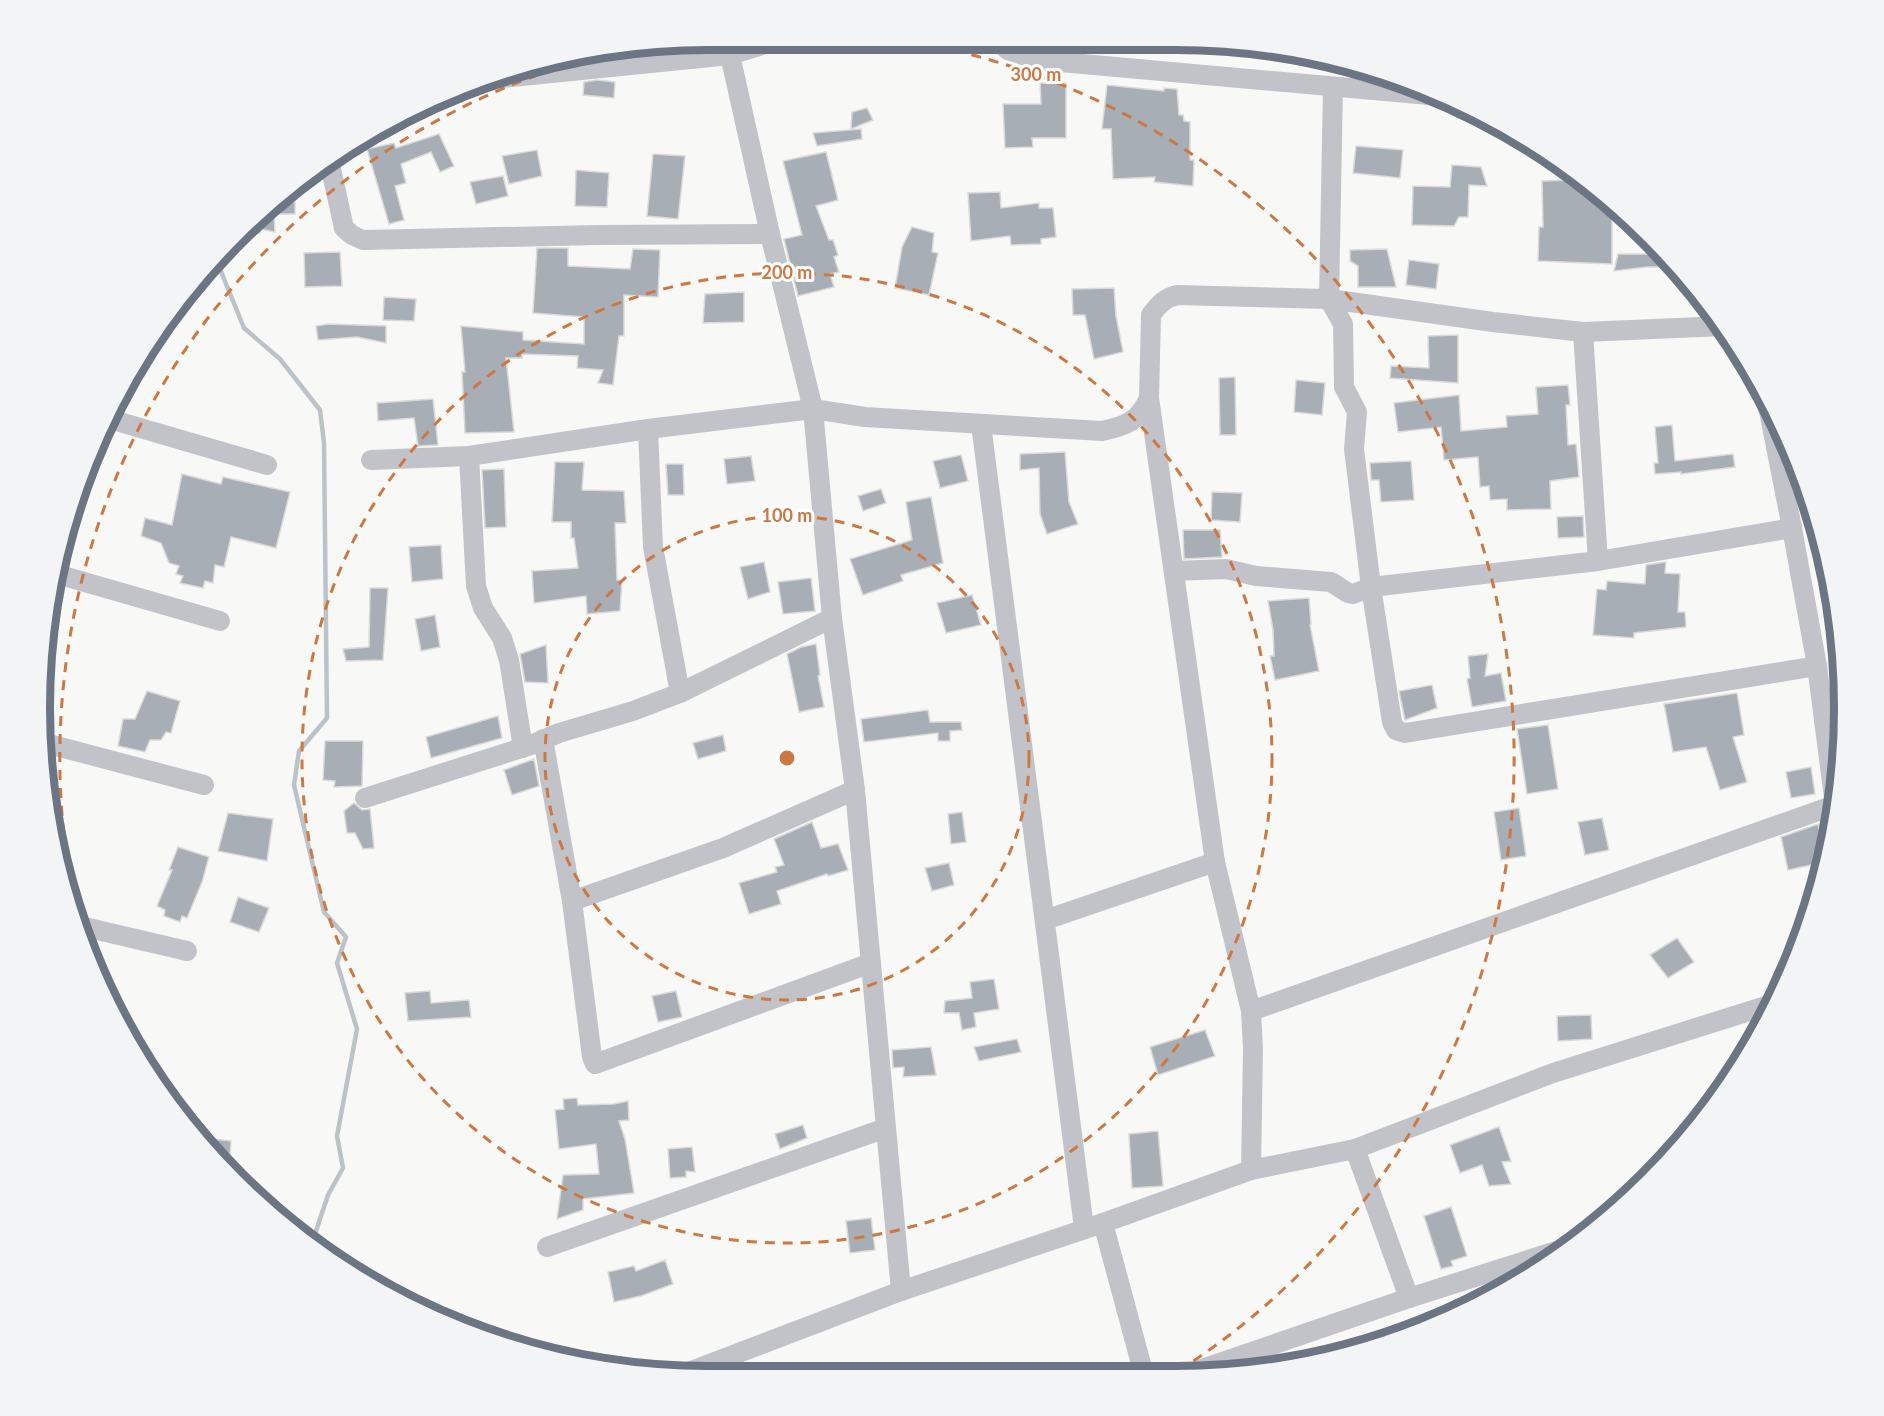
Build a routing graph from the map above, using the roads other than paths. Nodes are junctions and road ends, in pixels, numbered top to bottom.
1 (746, 50) edge
2 (1008, 50) edge
3 (730, 55) junction
4 (525, 76) edge
5 (1333, 87) junction
6 (1412, 94) edge
7 (331, 168) edge
8 (770, 234) junction
9 (1329, 299) junction
10 (1712, 326) edge
11 (1583, 332) junction
12 (1149, 398) junction
13 (813, 409) junction
14 (115, 421) edge
15 (981, 424) junction
16 (648, 429) junction
17 (1773, 430) edge
18 (469, 456) junction
19 (371, 460) dead end
20 (267, 465) dead end
21 (1792, 528) junction
22 (1598, 561) junction
23 (1174, 571) junction
24 (63, 576) edge
25 (1371, 587) junction
26 (832, 618) junction
27 (220, 621) dead end
28 (1817, 666) junction
29 (680, 693) junction
30 (1834, 721) edge
31 (1824, 722) junction
32 (543, 739) junction
33 (51, 745) edge
34 (523, 748) junction
35 (1831, 774) edge
36 (204, 785) dead end
37 (855, 790) junction
38 (365, 798) dead end
39 (1827, 808) edge
40 (1215, 862) junction
41 (572, 901) junction
42 (1045, 920) junction
43 (87, 928) edge
44 (187, 951) dead end
45 (871, 963) junction
46 (1762, 1007) edge
47 (1251, 1011) junction
48 (886, 1128) junction
49 (1354, 1149) junction
50 (1251, 1170) junction
51 (1103, 1223) junction
52 (1084, 1228) junction
53 (547, 1247) dead end
54 (1543, 1255) edge
55 (901, 1291) junction
56 (1409, 1298) junction
57 (1213, 1365) edge
58 (705, 1366) edge
59 (1142, 1366) edge

1 - 3 street
2 - 5 street
3 - 4 street
3 - 8 street
5 - 6 street
5 - 9 street
7 - 8 street
8 - 13 street
9 - 11 street
9 - 12 street
9 - 25 street
10 - 11 street
11 - 22 street
12 - 15 street
12 - 23 street
13 - 15 street
13 - 16 street
13 - 26 street
14 - 20 street
15 - 42 street
16 - 18 street
16 - 29 street
17 - 21 street
18 - 19 street
18 - 34 street
21 - 22 street
21 - 28 street
22 - 25 street
23 - 25 street
23 - 40 street
24 - 27 street
25 - 28 street
26 - 29 street
26 - 37 street
28 - 31 street
29 - 32 street
30 - 31 street
31 - 35 street
32 - 34 street
32 - 41 street
33 - 36 street
34 - 38 street
37 - 41 street
37 - 45 street
39 - 47 street
40 - 42 street
40 - 47 street
41 - 45 street
42 - 52 street
43 - 44 street
45 - 48 street
46 - 49 street
47 - 50 street
48 - 53 street
48 - 55 street
49 - 50 street
49 - 56 street
50 - 51 street
51 - 52 street
51 - 59 street
52 - 55 street
54 - 56 street
55 - 58 street
56 - 57 street

